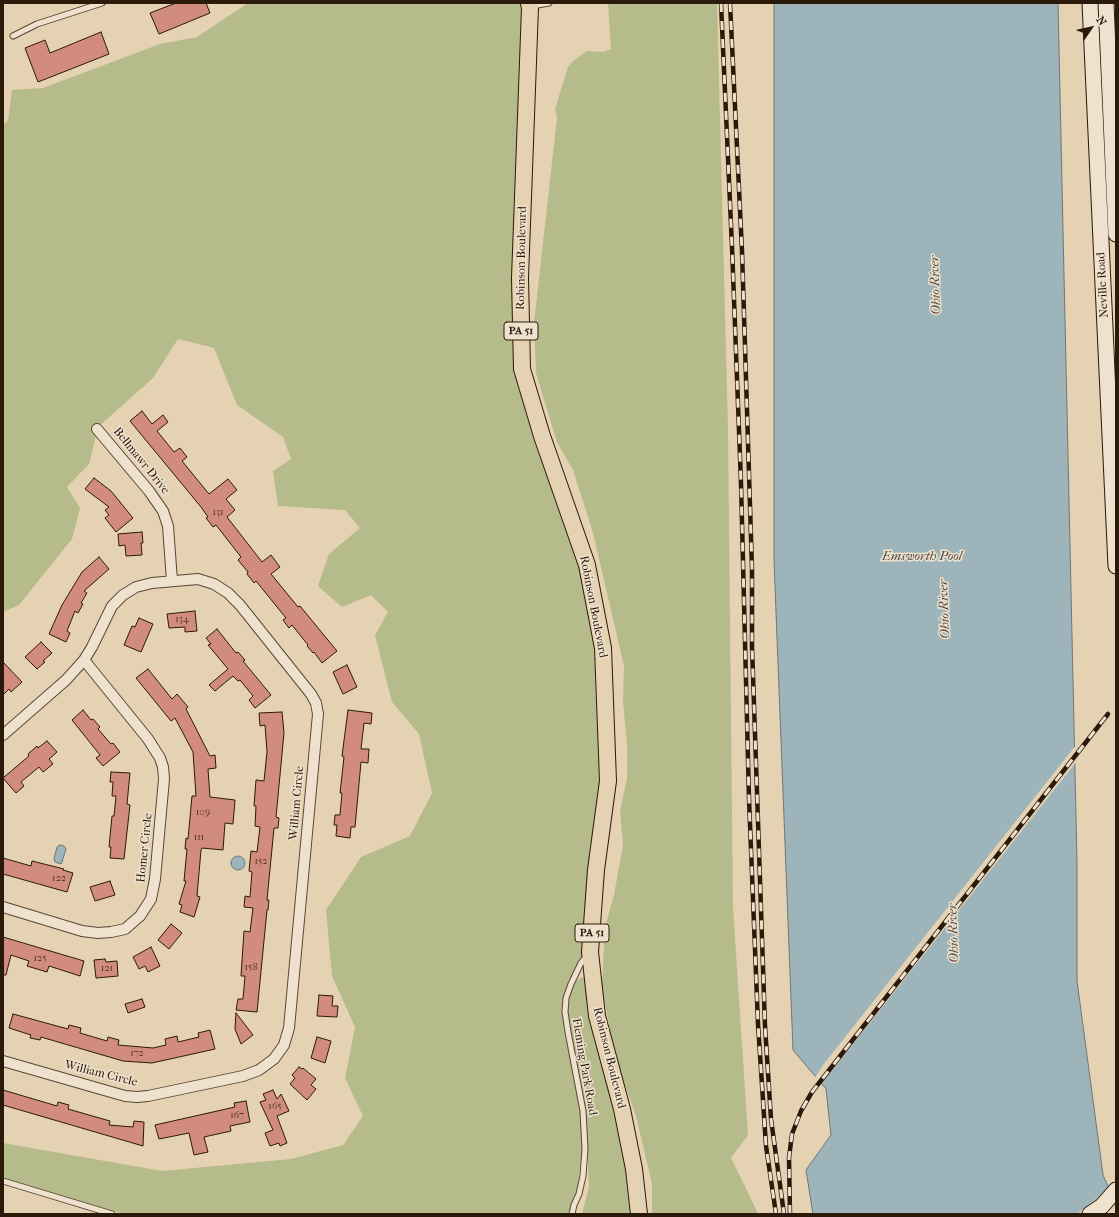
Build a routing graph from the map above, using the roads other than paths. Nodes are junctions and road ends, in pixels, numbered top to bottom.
1 (102, 3) edge
2 (549, 3) edge
3 (1090, 3) edge
4 (1106, 3) edge
5 (529, 5) edge
6 (13, 36) dead end
7 (1116, 234) edge
8 (97, 429) dead end
9 (1116, 566) edge
10 (172, 581) junction
11 (84, 660) junction
12 (3, 735) edge
13 (3, 907) edge
14 (590, 952) junction
15 (3, 1061) edge
16 (3, 1181) edge
17 (1116, 1190) edge
18 (1096, 1210) edge
19 (112, 1214) edge
20 (572, 1214) edge
21 (639, 1214) edge

1 - 6 lane
2 - 5 lane
3 - 9 main road, Neville Road
4 - 7 main road
5 - 14 main road, Robinson Boulevard / PA 51
8 - 10 street, Bellmawr Drive
10 - 11 street, William Circle
10 - 15 street, William Circle
11 - 12 street, William Circle
11 - 13 street, Homer Circle
14 - 20 lane, Fleming Park Road
14 - 21 main road, Robinson Boulevard / PA 51
16 - 19 lane
17 - 18 main road

